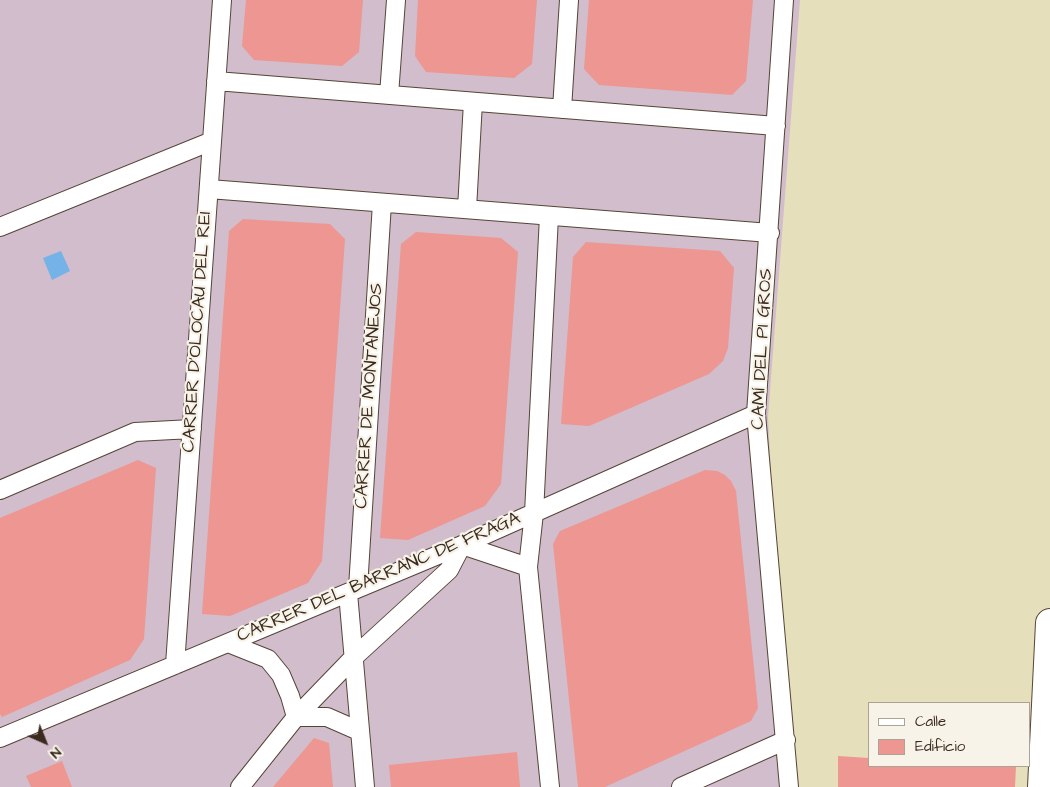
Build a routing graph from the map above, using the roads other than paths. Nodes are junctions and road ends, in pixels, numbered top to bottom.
1 (222, 0) edge
2 (396, 0) edge
3 (569, 0) edge
4 (784, 0) edge
5 (216, 81) junction
6 (389, 95) junction
7 (474, 102) junction
8 (562, 109) junction
9 (776, 126) junction
10 (212, 141) junction
11 (209, 189) junction
12 (382, 203) junction
13 (467, 209) junction
14 (549, 216) junction
15 (0, 228) edge
16 (770, 233) junction
17 (756, 414) junction
18 (192, 429) junction
19 (0, 490) edge
20 (534, 512) junction
21 (462, 545) junction
22 (528, 567) junction
23 (353, 590) junction
24 (1050, 623) edge
25 (228, 643) junction
26 (353, 658) junction
27 (175, 665) junction
28 (296, 717) junction
29 (359, 731) junction
30 (0, 738) edge
31 (786, 740) junction
32 (549, 779) edge
33 (240, 787) edge
34 (365, 787) edge
35 (557, 787) edge
36 (681, 787) edge
37 (789, 787) edge
38 (1042, 787) edge

1 - 5 street, CARRER D'OLOCAU DEL REI
2 - 6 street
3 - 8 street
4 - 9 street, CAMÍ DEL PI GROS
5 - 6 street
5 - 10 street, CARRER D'OLOCAU DEL REI
6 - 7 street
7 - 8 street
7 - 13 street
8 - 9 street
9 - 16 street, CAMÍ DEL PI GROS
10 - 11 street, CARRER D'OLOCAU DEL REI
10 - 15 street
11 - 12 street
11 - 18 street, CARRER D'OLOCAU DEL REI
12 - 13 street
12 - 23 street, CARRER DE MONTANEJOS
13 - 14 street
14 - 16 street
14 - 20 street
16 - 17 street, CAMÍ DEL PI GROS
17 - 20 street, CARRER DEL BARRANC DE FRAGA
17 - 31 street, CAMÍ DEL PI GROS
18 - 19 street
18 - 27 street, CARRER D'OLOCAU DEL REI
20 - 21 street, CARRER DEL BARRANC DE FRAGA
20 - 22 street
21 - 22 street
21 - 23 street, CARRER DEL BARRANC DE FRAGA
21 - 26 street
22 - 32 street
23 - 25 street, CARRER DEL BARRANC DE FRAGA
23 - 26 street, CARRER DE MONTANEJOS
24 - 38 main road
25 - 27 street, CARRER DEL BARRANC DE FRAGA
25 - 28 street
26 - 28 street
26 - 29 street, CARRER DE MONTANEJOS
27 - 30 street, CARRER DEL BARRANC DE FRAGA
28 - 29 street
28 - 33 street
29 - 34 street, CARRER DE MONTANEJOS
31 - 36 street
31 - 37 street, CAMÍ DEL PI GROS
32 - 35 street

